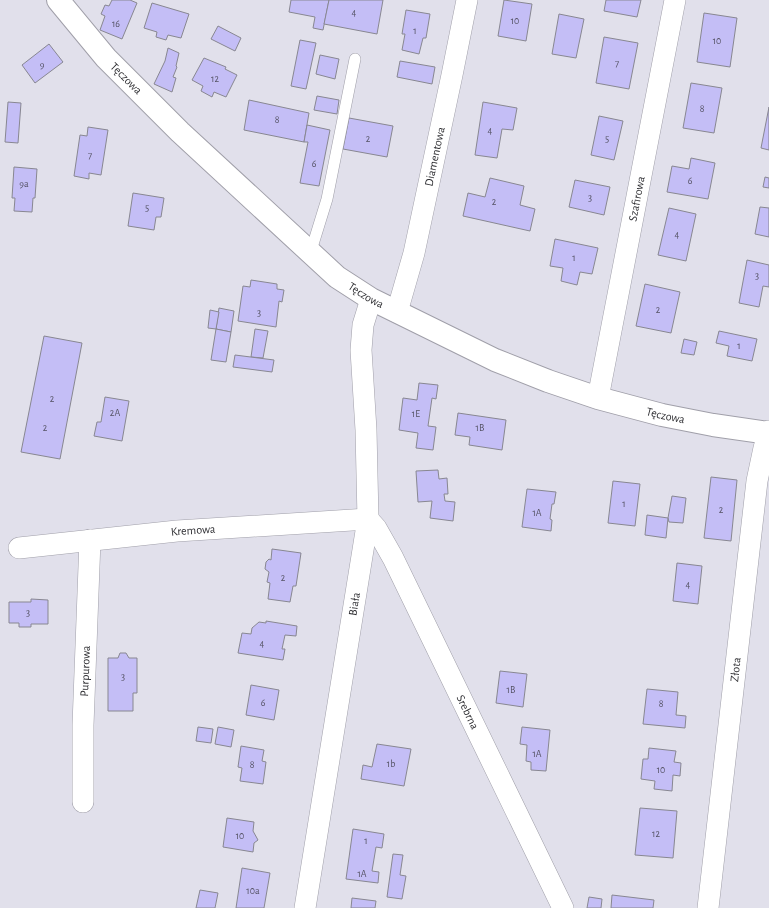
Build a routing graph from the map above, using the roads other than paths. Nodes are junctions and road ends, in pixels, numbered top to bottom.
1 (59, 0) edge
2 (467, 0) edge
3 (675, 0) edge
4 (355, 59) dead end
5 (310, 254) junction
6 (371, 299) junction
7 (397, 312) junction
8 (598, 398) junction
9 (769, 432) edge
10 (368, 519) junction
11 (90, 540) junction
12 (19, 548) dead end
13 (83, 802) dead end
14 (305, 908) edge
15 (563, 908) edge
16 (708, 908) edge

1 - 5 street, Tęczowa
2 - 7 street, Diamentowa
3 - 8 street, Szafirowa
4 - 5 lane
5 - 6 street, Tęczowa
6 - 7 street, Tęczowa
6 - 10 street, Biała
7 - 8 street, Tęczowa
8 - 9 street, Tęczowa
9 - 16 street, Złota
10 - 11 street, Kremowa
10 - 14 street, Biała
10 - 15 street, Srebrna
11 - 12 street, Kremowa
11 - 13 street, Purpurowa

